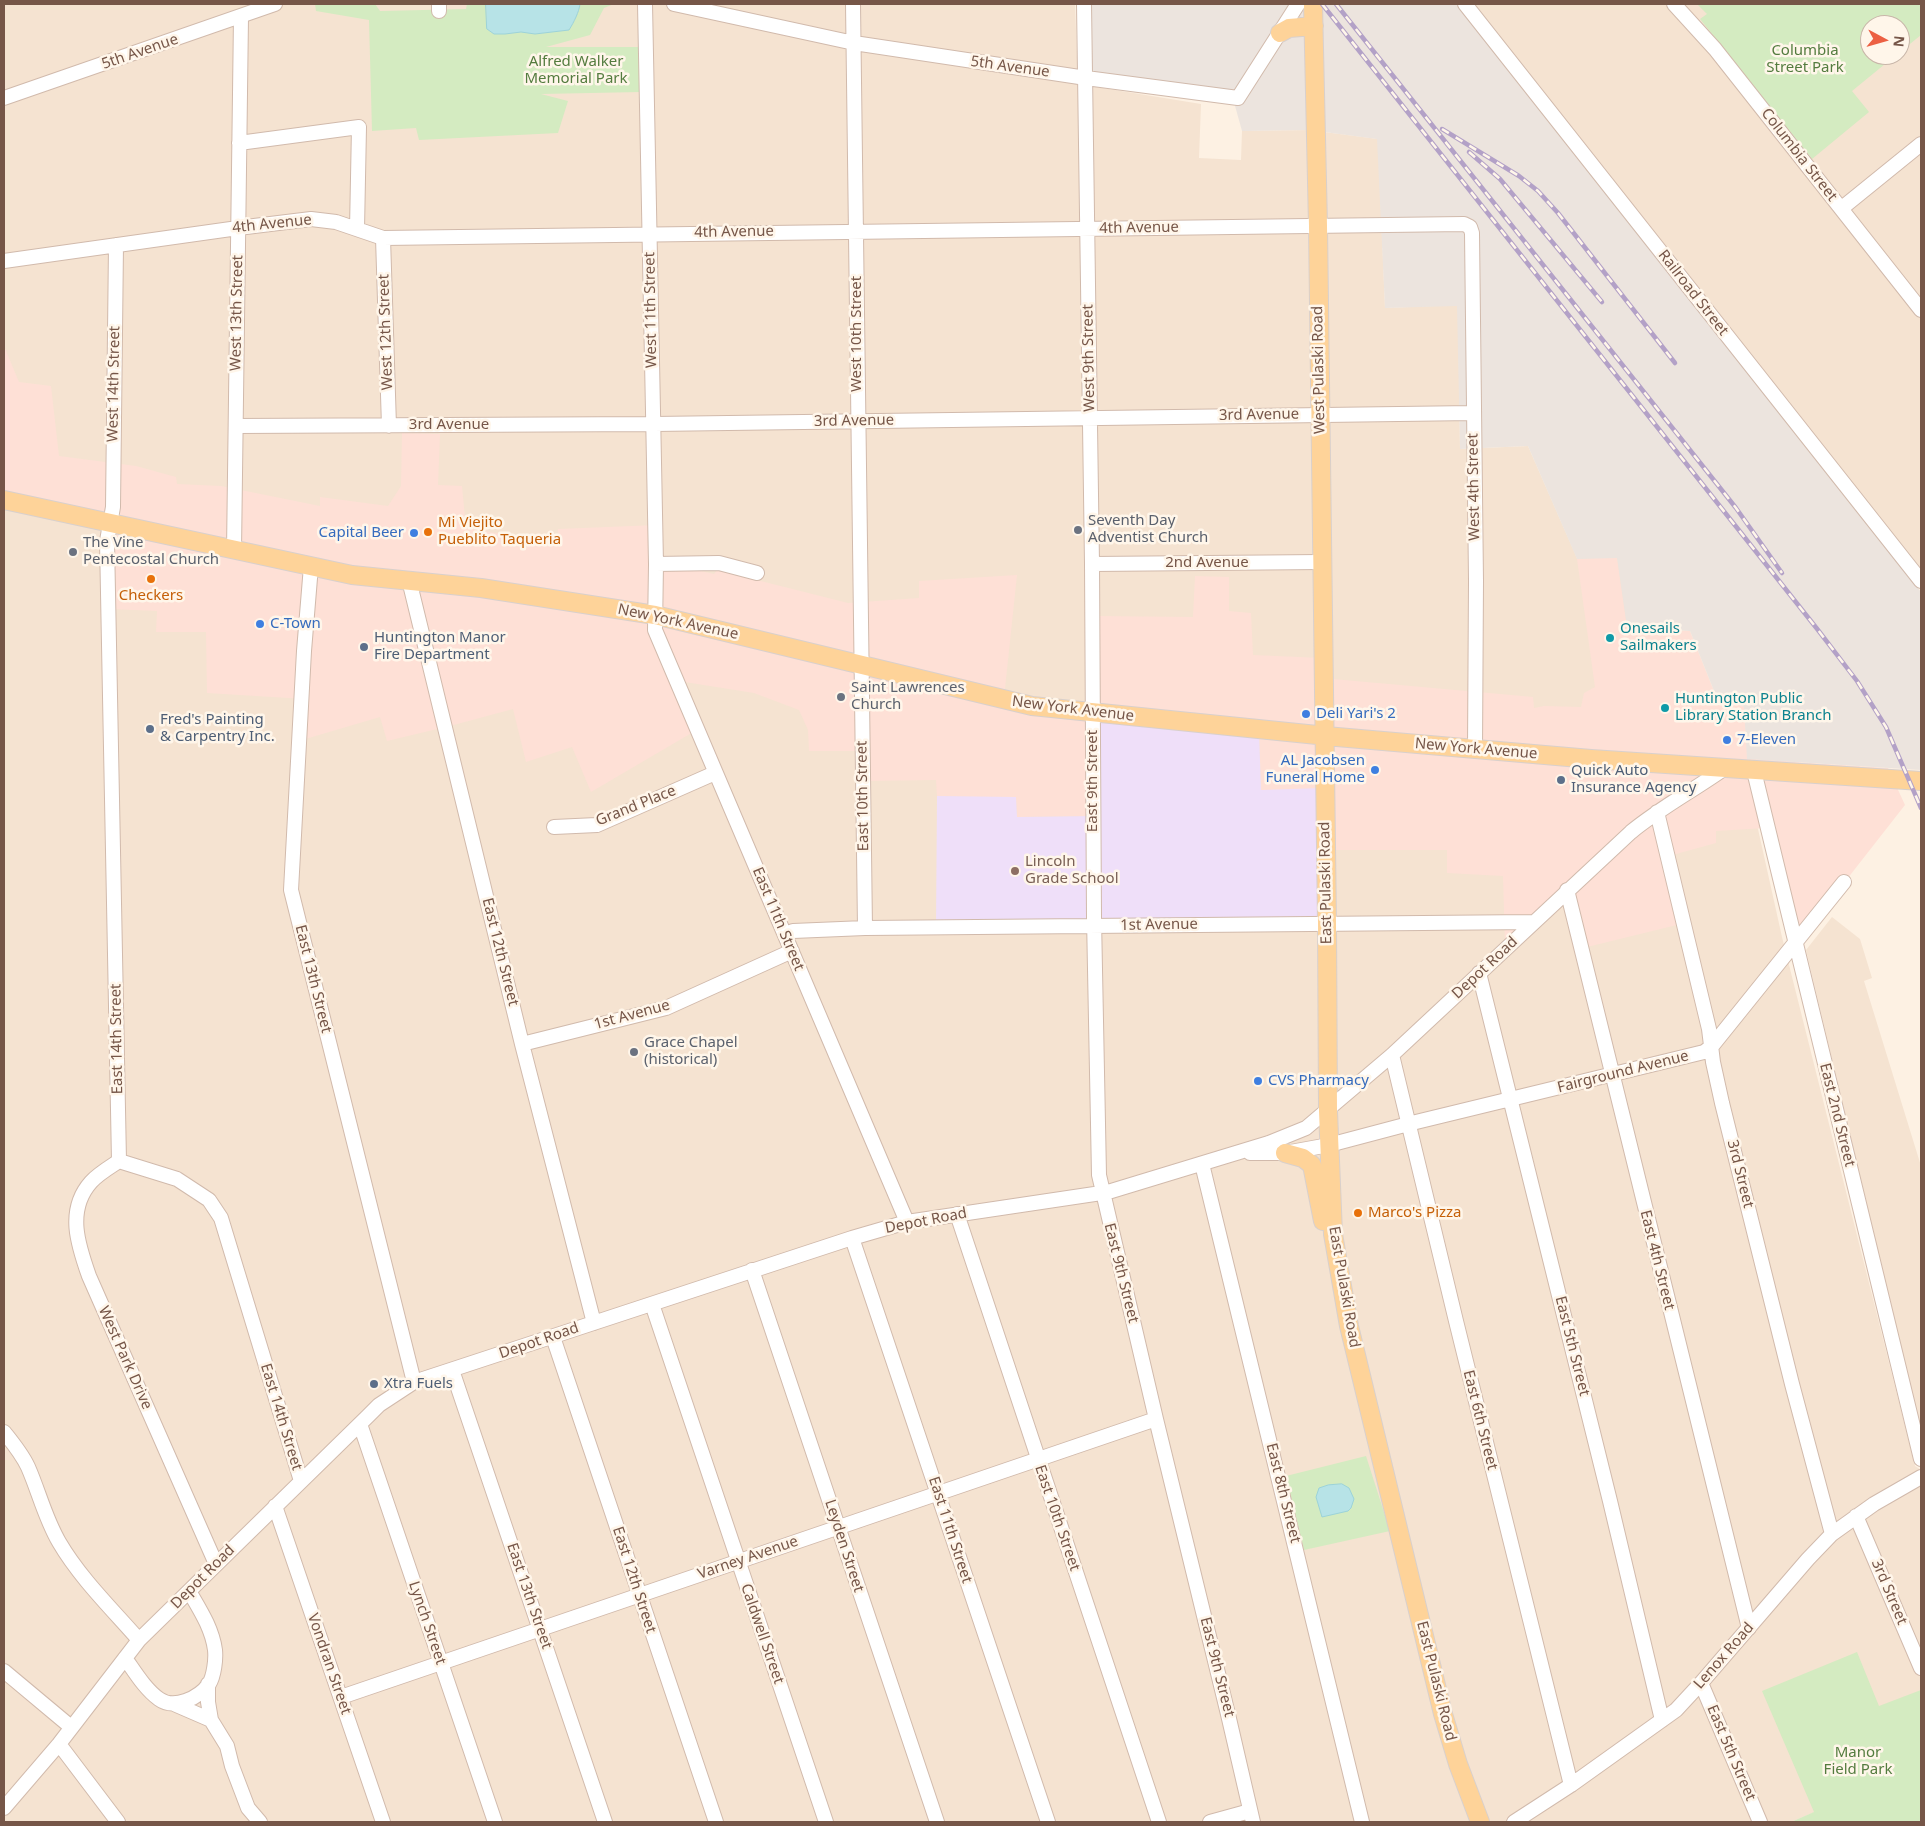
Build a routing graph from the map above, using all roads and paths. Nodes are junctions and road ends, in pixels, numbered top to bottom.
1 (275, 4) edge
2 (645, 4) edge
3 (674, 4) edge
4 (853, 4) edge
5 (1084, 4) edge
6 (1298, 4) edge
7 (1312, 4) edge
8 (1466, 4) edge
9 (1674, 4) edge
10 (241, 17) junction
11 (1314, 26) junction
12 (1280, 33) junction
13 (854, 43) junction
14 (1086, 78) junction
15 (4, 98) edge
16 (239, 143) junction
17 (1921, 144) edge
18 (1842, 208) junction
19 (1318, 226) junction
20 (1470, 227) joint
21 (238, 228) junction
22 (357, 229) junction
23 (1087, 229) junction
24 (856, 231) junction
25 (649, 234) junction
26 (383, 238) junction
27 (116, 245) junction
28 (4, 261) edge
29 (1921, 310) edge
30 (1473, 413) junction
31 (1320, 414) junction
32 (1089, 417) junction
33 (858, 421) junction
34 (654, 424) junction
35 (236, 426) junction
36 (389, 426) junction
37 (4, 500) edge
38 (110, 523) junction
39 (234, 550) junction
40 (1322, 562) junction
41 (656, 564) junction
42 (1092, 564) junction
43 (311, 566) junction
44 (757, 572) dead end
45 (409, 580) junction
46 (1921, 581) edge
47 (655, 616) junction
48 (860, 664) junction
49 (1093, 712) junction
50 (1324, 736) junction
51 (1475, 749) junction
52 (1724, 768) junction
53 (1754, 770) junction
54 (714, 773) junction
55 (1921, 781) edge
56 (1657, 812) junction
57 (554, 827) dead end
58 (1844, 882) dead end
59 (1567, 890) junction
60 (1534, 922) junction
61 (1327, 923) junction
62 (1094, 926) junction
63 (865, 928) junction
64 (785, 934) junction
65 (1795, 942) junction
66 (792, 951) junction
67 (1479, 973) junction
68 (522, 1044) junction
69 (1712, 1046) junction
70 (1392, 1055) junction
71 (1612, 1074) junction
72 (1510, 1099) junction
73 (1328, 1111) junction
74 (1408, 1124) junction
75 (1329, 1145) junction
76 (1238, 1153) junction
77 (1285, 1153) junction
78 (119, 1161) junction
79 (1202, 1164) junction
80 (1102, 1194) junction
81 (956, 1214) junction
82 (907, 1222) junction
83 (1333, 1234) junction
84 (852, 1238) junction
85 (752, 1270) junction
86 (652, 1304) junction
87 (594, 1323) junction
88 (553, 1337) junction
89 (452, 1370) junction
90 (414, 1382) junction
91 (1156, 1419) junction
92 (360, 1424) junction
93 (4, 1432) edge
94 (1037, 1459) junction
95 (1921, 1459) edge
96 (1921, 1477) edge
97 (300, 1482) junction
98 (938, 1493) junction
99 (275, 1506) junction
100 (1856, 1516) junction
101 (838, 1527) junction
102 (1832, 1534) junction
103 (738, 1562) junction
104 (216, 1564) junction
105 (189, 1591) junction
106 (640, 1596) junction
107 (1749, 1628) junction
108 (540, 1629) junction
109 (139, 1640) junction
110 (125, 1658) junction
111 (441, 1663) junction
112 (1921, 1668) edge
113 (4, 1670) edge
114 (1701, 1683) junction
115 (208, 1684) junction
116 (341, 1697) junction
117 (174, 1704) junction
118 (211, 1720) junction
119 (1662, 1720) junction
120 (71, 1727) junction
121 (59, 1744) junction
122 (1571, 1785) junction
123 (4, 1808) edge
124 (1251, 1816) edge
125 (118, 1822) edge
126 (260, 1822) edge
127 (383, 1822) edge
128 (495, 1822) edge
129 (605, 1822) edge
130 (716, 1822) edge
131 (826, 1822) edge
132 (937, 1822) edge
133 (1048, 1822) edge
134 (1159, 1822) edge
135 (1210, 1822) edge
136 (1362, 1822) edge
137 (1480, 1822) edge
138 (1514, 1822) edge
139 (1760, 1822) edge

1 - 10 street, 5th Avenue
2 - 25 street, West 11th Street
3 - 13 street, 5th Avenue
4 - 13 street, West 10th Street
5 - 14 street, West 9th Street
6 - 12 street, 5th Avenue
7 - 11 main road, West Pulaski Road
8 - 46 street, Railroad Street
9 - 18 street, Columbia Street
10 - 15 street, 5th Avenue
10 - 16 street, West 13th Street
11 - 12 main road
11 - 19 main road, West Pulaski Road
12 - 14 street, 5th Avenue
13 - 14 street, 5th Avenue
13 - 24 street, West 10th Street
14 - 23 street, West 9th Street
16 - 21 street, West 13th Street
16 - 22 street
17 - 18 street
18 - 29 street, Columbia Street
19 - 20 street, 4th Avenue
19 - 23 street, 4th Avenue
19 - 31 main road, West Pulaski Road
20 - 30 street, West 4th Street
21 - 22 street, 4th Avenue
21 - 27 street, 4th Avenue
21 - 35 street, West 13th Street
22 - 26 street, 4th Avenue
23 - 24 street, 4th Avenue
23 - 32 street, West 9th Street
24 - 25 street, 4th Avenue
24 - 33 street, West 10th Street
25 - 26 street, 4th Avenue
25 - 34 street, West 11th Street
26 - 36 street, West 12th Street
27 - 28 street, 4th Avenue
27 - 38 street, West 14th Street
30 - 31 street, 3rd Avenue
30 - 51 street, West 4th Street
31 - 32 street, 3rd Avenue
31 - 40 main road, West Pulaski Road
32 - 33 street, 3rd Avenue
32 - 42 street, West 9th Street
33 - 34 street, 3rd Avenue
33 - 48 street, West 10th Street
34 - 36 street, 3rd Avenue
34 - 41 street, West 11th Street
35 - 36 street, 3rd Avenue
35 - 39 street, West 13th Street
37 - 38 main road, New York Avenue
38 - 39 main road, New York Avenue
38 - 78 street, East 14th Street
39 - 43 main road, New York Avenue
40 - 42 street, 2nd Avenue
40 - 50 main road, West Pulaski Road
41 - 44 street
41 - 47 street, West 11th Street
42 - 49 street, West 9th Street
43 - 45 main road, New York Avenue
43 - 90 street, East 13th Street
45 - 47 main road, New York Avenue
45 - 68 street, East 12th Street
47 - 48 main road, New York Avenue
47 - 54 street, East 11th Street
48 - 49 main road, New York Avenue
48 - 63 street, East 10th Street
49 - 50 main road, New York Avenue
49 - 62 street, East 9th Street
50 - 51 main road, New York Avenue
50 - 61 main road, East Pulaski Road
51 - 52 main road, New York Avenue
52 - 53 main road, New York Avenue
52 - 56 street, Depot Road
53 - 55 main road, New York Avenue
53 - 65 street, East 2nd Street
54 - 57 street, Grand Place
54 - 64 street, East 11th Street
56 - 59 street, Depot Road
56 - 69 street, 3rd Street
58 - 65 street, Fairground Avenue
59 - 60 street, Depot Road
59 - 71 street, East 4th Street
60 - 61 street, 1st Avenue
60 - 67 street, Depot Road
61 - 62 street, 1st Avenue
61 - 73 main road, East Pulaski Road
62 - 63 street, 1st Avenue
62 - 80 street, East 9th Street
63 - 64 street, 1st Avenue
64 - 66 street, East 11th Street
65 - 69 street, Fairground Avenue
65 - 95 street, East 2nd Street
66 - 68 street, 1st Avenue
66 - 82 street, East 11th Street
67 - 70 street, Depot Road
67 - 72 street, East 5th Street
68 - 87 street, East 12th Street
69 - 71 street, Fairground Avenue
69 - 102 street, 3rd Street
70 - 73 street, Depot Road
70 - 74 street, East 6th Street
71 - 72 street, Fairground Avenue
71 - 107 street, East 4th Street
72 - 74 street, Fairground Avenue
72 - 119 street, East 5th Street
73 - 75 main road, East Pulaski Road
73 - 76 street, Depot Road
74 - 75 street, Fairground Avenue
74 - 122 street, East 6th Street
75 - 77 street, Depot Road
75 - 83 main road, East Pulaski Road
76 - 77 street, Depot Road
76 - 79 street, Depot Road
77 - 83 main road
78 - 97 street, East 14th Street
78 - 104 street, West Park Drive
79 - 80 street, Depot Road
79 - 136 street, East 8th Street
80 - 81 street, Depot Road
80 - 91 street, East 9th Street
81 - 82 street, Depot Road
81 - 94 street, East 10th Street
82 - 84 street, Depot Road
83 - 137 main road, East Pulaski Road
84 - 85 street, Depot Road
84 - 98 street, East 11th Street
85 - 86 street, Depot Road
85 - 101 street, Leyden Street
86 - 87 street, Depot Road
86 - 103 street, Caldwell Street
87 - 88 street, Depot Road
88 - 89 street, Depot Road
88 - 106 street, East 12th Street
89 - 90 street, Depot Road
89 - 108 street, East 13th Street
90 - 92 street, Depot Road
91 - 94 street, Varney Avenue
91 - 124 street, East 9th Street
92 - 97 street, Depot Road
92 - 111 street, Lynch Street
93 - 109 street
94 - 98 street, Varney Avenue
94 - 134 street, East 10th Street
96 - 100 street, Lenox Road
97 - 99 street, Depot Road
98 - 101 street, Varney Avenue
98 - 133 street, East 11th Street
99 - 104 street, Depot Road
99 - 116 street, Vondran Street
100 - 102 street, Lenox Road
100 - 112 street, 3rd Street
101 - 103 street, Varney Avenue
101 - 132 street, Leyden Street
102 - 107 street, Lenox Road
103 - 106 street, Varney Avenue
103 - 131 street, Caldwell Street
104 - 105 street, Depot Road
105 - 109 street, Depot Road
105 - 115 street
106 - 108 street, Varney Avenue
106 - 130 street, East 12th Street
107 - 114 street, Lenox Road
108 - 111 street, Varney Avenue
108 - 129 street, East 13th Street
109 - 110 street, Depot Road
110 - 117 street
110 - 120 street, Depot Road
111 - 116 street, Varney Avenue
111 - 128 street, Lynch Street
113 - 120 street
114 - 119 street, Lenox Road
114 - 139 street, East 5th Street
115 - 117 street
115 - 118 street
116 - 127 street, Vondran Street
117 - 118 street
118 - 126 street
119 - 122 street, Lenox Road
120 - 121 street, Depot Road
121 - 123 street, Depot Road
121 - 125 street
122 - 138 street, Lenox Road
124 - 135 street

